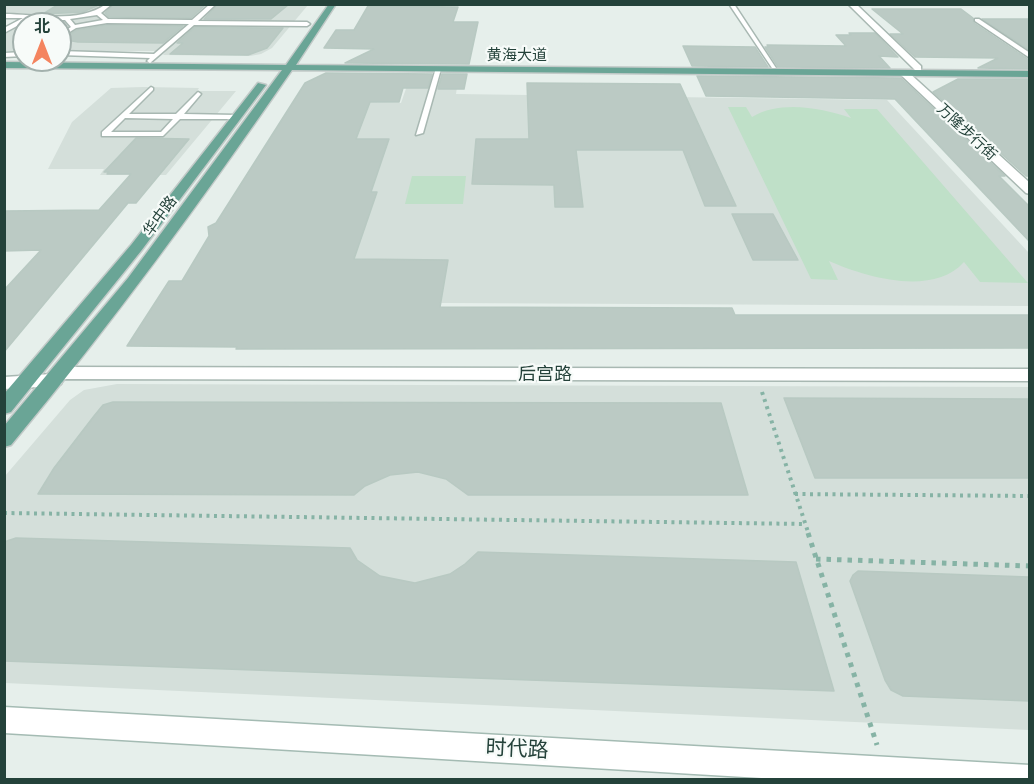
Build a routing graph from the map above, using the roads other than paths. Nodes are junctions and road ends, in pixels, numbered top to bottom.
1 (110, 4) edge
2 (214, 4) edge
3 (321, 4) edge
4 (333, 4) edge
5 (731, 4) edge
6 (851, 4) edge
7 (98, 13) junction
8 (72, 17) edge
9 (977, 20) dead end
10 (107, 21) junction
11 (194, 22) junction
12 (307, 24) junction
13 (72, 25) edge
14 (74, 27) joint
15 (72, 54) edge
16 (1029, 56) edge
17 (152, 59) junction
18 (4, 60) edge
19 (283, 65) junction
20 (4, 66) edge
21 (774, 67) junction
22 (918, 68) junction
23 (438, 69) junction
24 (1029, 69) edge
25 (904, 73) junction
26 (1029, 74) edge
27 (151, 89) dead end
28 (198, 94) dead end
29 (123, 117) junction
30 (178, 117) junction
31 (236, 117) junction
32 (419, 133) dead end
33 (1029, 190) edge
34 (1029, 375) edge
35 (58, 376) junction
36 (27, 381) junction
37 (4, 383) edge
38 (4, 407) edge
39 (4, 440) edge
40 (4, 720) edge
41 (893, 774) edge
42 (1029, 779) edge

1 - 7 lane
2 - 11 lane
3 - 12 main road, 华中路
4 - 19 main road, 华中路
5 - 21 lane
6 - 22 street
7 - 8 lane
7 - 10 lane
9 - 16 lane
10 - 11 lane
10 - 14 lane
11 - 12 lane
11 - 17 lane
12 - 19 main road, 华中路
13 - 14 lane
15 - 17 lane
17 - 18 main road, 黄海大道
17 - 19 main road, 黄海大道
19 - 20 main road, 黄海大道
19 - 21 main road, 黄海大道
19 - 23 main road, 黄海大道
19 - 31 main road, 华中路
19 - 35 main road, 华中路
21 - 22 main road, 黄海大道
22 - 24 main road, 黄海大道
23 - 25 main road, 黄海大道
23 - 32 lane
25 - 26 main road, 黄海大道
25 - 33 street, 万隆步行街
27 - 29 lane
28 - 30 lane
29 - 30 lane
29 - 30 lane
30 - 31 lane
31 - 36 main road, 华中路
34 - 35 street, 后宫路
35 - 36 street, 后宫路
35 - 39 main road, 华中路
36 - 37 street, 后宫路
36 - 38 main road, 华中路
40 - 41 street, 时代路
41 - 42 street, 时代路

